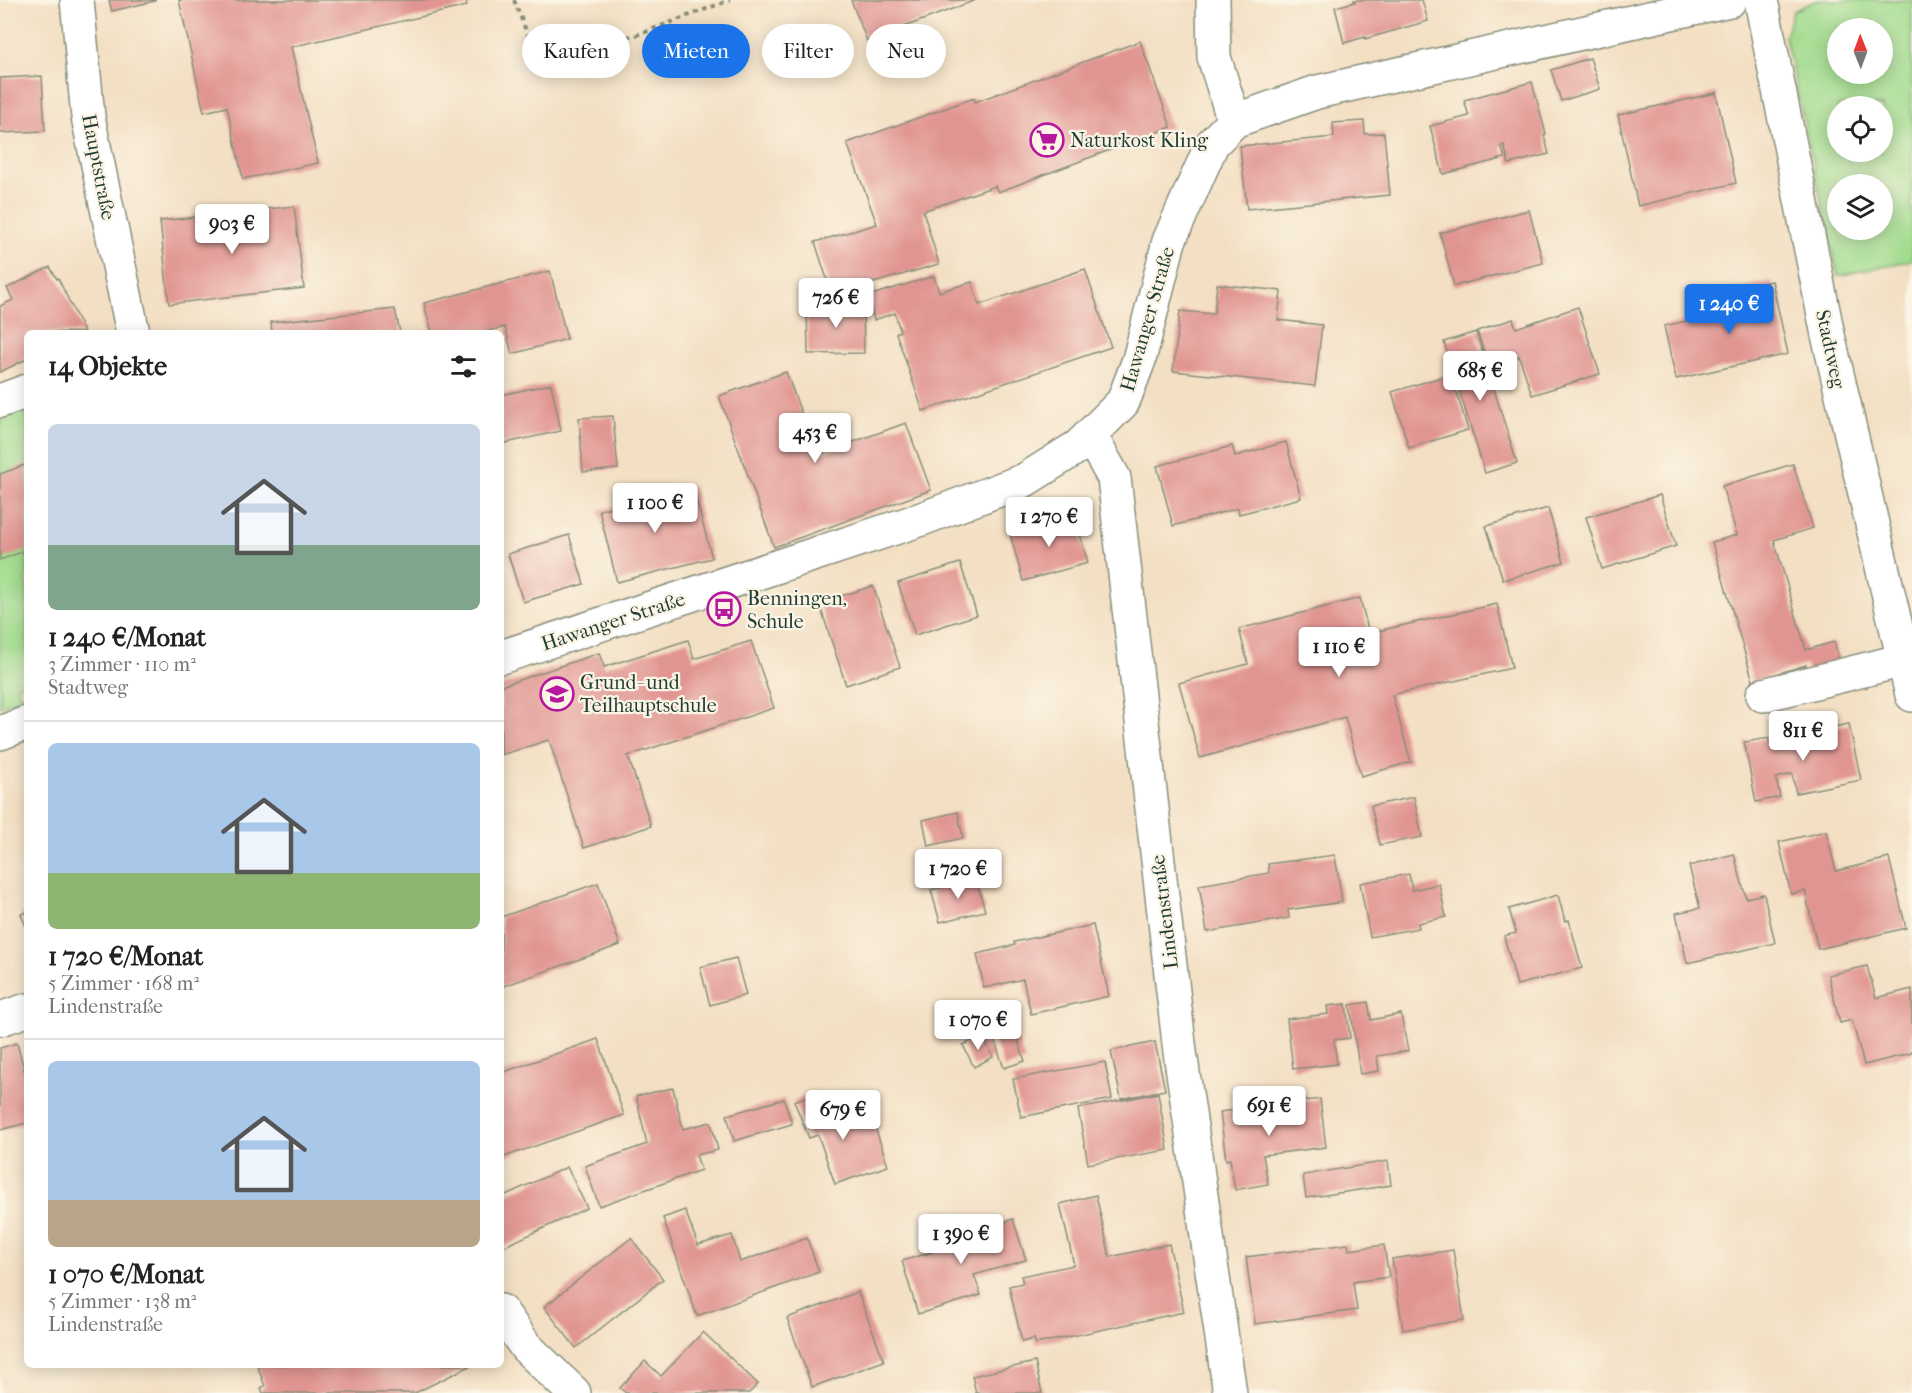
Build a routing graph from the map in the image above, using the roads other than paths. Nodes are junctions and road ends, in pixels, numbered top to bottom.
1 (77, 0) edge
2 (1213, 0) edge
3 (1730, 0) edge
4 (1761, 0) edge
5 (1234, 121) junction
6 (132, 330) edge
7 (24, 392) edge
8 (0, 401) edge
9 (1090, 435) junction
10 (504, 656) edge
11 (1904, 660) junction
12 (1763, 695) dead end
13 (1912, 695) edge
14 (24, 724) edge
15 (0, 733) edge
16 (24, 1011) edge
17 (0, 1019) edge
18 (504, 1315) edge
19 (574, 1393) edge
20 (1230, 1393) edge

1 - 6 street, Hauptstraße
2 - 5 street
3 - 5 street, Hawanger Straße
4 - 11 street, Stadtweg
5 - 9 street, Hawanger Straße
7 - 8 street
9 - 10 street, Hawanger Straße
9 - 20 street, Lindenstraße
11 - 12 street
11 - 13 street, Stadtweg
14 - 15 street
16 - 17 street
18 - 19 street

